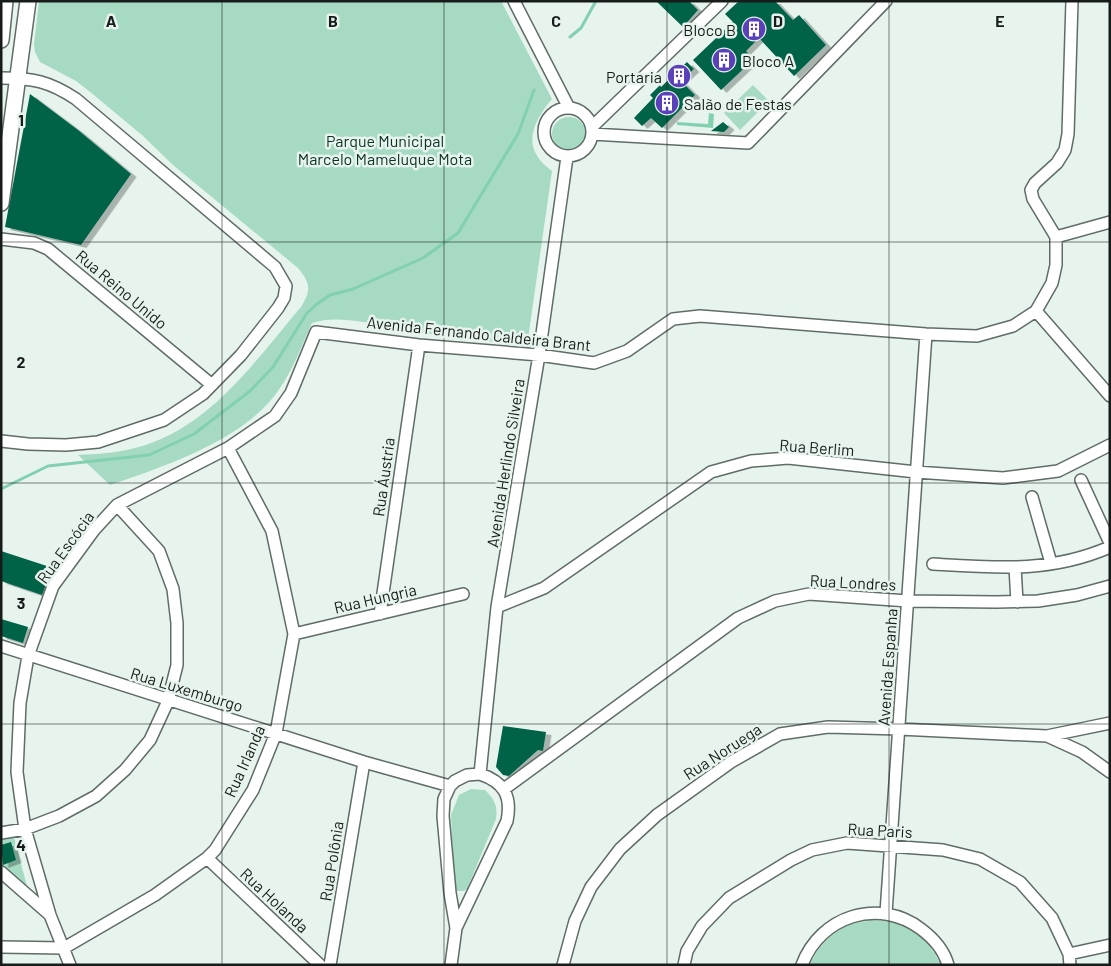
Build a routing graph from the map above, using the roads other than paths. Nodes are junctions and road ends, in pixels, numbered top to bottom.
1 (5, 1) edge
2 (28, 1) edge
3 (514, 1) edge
4 (722, 1) edge
5 (886, 1) edge
6 (1072, 1) edge
7 (1, 40) edge
8 (1, 78) edge
9 (18, 78) junction
10 (569, 108) junction
11 (592, 131) junction
12 (567, 157) junction
13 (1, 203) edge
14 (1110, 222) edge
15 (1056, 237) junction
16 (1, 239) edge
17 (1036, 311) junction
18 (316, 332) joint
19 (926, 334) junction
20 (419, 346) junction
21 (539, 355) junction
22 (212, 385) junction
23 (1110, 396) edge
24 (1, 441) edge
25 (1110, 445) edge
26 (228, 448) junction
27 (916, 472) junction
28 (1082, 480) dead end
29 (1032, 497) dead end
30 (118, 505) junction
31 (1110, 543) edge
32 (1110, 547) edge
33 (1051, 563) junction
34 (933, 564) dead end
35 (1015, 567) junction
36 (1110, 586) edge
37 (463, 594) dead end
38 (908, 601) junction
39 (1016, 602) junction
40 (497, 607) junction
41 (380, 614) junction
42 (294, 634) junction
43 (1, 646) edge
44 (28, 656) junction
45 (168, 700) junction
46 (1110, 723) edge
47 (899, 729) junction
48 (276, 733) junction
49 (1048, 736) junction
50 (364, 762) junction
51 (1110, 772) edge
52 (480, 774) junction
53 (450, 786) junction
54 (504, 789) junction
55 (25, 829) junction
56 (1, 833) edge
57 (892, 846) junction
58 (207, 858) junction
59 (1, 872) edge
60 (450, 893) junction
61 (471, 897) junction
62 (886, 913) junction
63 (50, 915) junction
64 (456, 928) junction
65 (1110, 945) edge
66 (1, 947) edge
67 (64, 948) junction
68 (1070, 960) edge
69 (70, 965) edge
70 (320, 965) edge
71 (330, 965) edge
72 (451, 965) edge
73 (563, 965) edge
74 (684, 965) edge
75 (802, 965) edge
76 (948, 965) edge

1 - 7 street
2 - 9 street
3 - 10 street
4 - 11 street
5 - 11 street
6 - 15 street
8 - 9 street
9 - 13 street
9 - 22 street
10 - 11 street
10 - 12 street
11 - 12 street
12 - 21 street, Avenida Herlindo Silveira
14 - 15 street
15 - 17 street
16 - 22 street, Rua Reino Unido
17 - 19 street, Avenida Fernando Caldeira Brant
17 - 23 street
18 - 20 street, Avenida Fernando Caldeira Brant
18 - 26 street, Rua Escócia
19 - 21 street, Avenida Fernando Caldeira Brant
19 - 27 street, Avenida Espanha
20 - 21 street, Avenida Fernando Caldeira Brant
20 - 41 street, Rua Áustria
21 - 40 street, Avenida Herlindo Silveira
22 - 24 street
25 - 27 street, Rua Berlim
26 - 30 street, Rua Escócia
26 - 42 street, Rua Irlanda
27 - 38 street, Avenida Espanha
27 - 40 street, Rua Berlim
28 - 31 street
29 - 33 street
30 - 44 street, Rua Escócia
30 - 45 street
32 - 33 street
33 - 35 street
34 - 35 street
35 - 39 street
36 - 39 street, Rua Londres
37 - 41 street, Rua Hungria
38 - 39 street, Rua Londres
38 - 47 street, Avenida Espanha
38 - 54 street, Rua Londres
40 - 52 street, Avenida Herlindo Silveira
41 - 42 street, Rua Hungria
42 - 48 street, Rua Irlanda
43 - 44 street, Rua Luxemburgo
44 - 45 street, Rua Luxemburgo
44 - 55 street, Rua Escócia
45 - 48 street, Rua Luxemburgo
45 - 55 street
46 - 49 street, Rua Noruega
47 - 49 street, Rua Noruega
47 - 57 street, Avenida Espanha
47 - 73 street, Rua Noruega
48 - 50 street, Rua Luxemburgo
48 - 58 street, Rua Irlanda
49 - 51 street
50 - 53 street, Rua Luxemburgo
50 - 71 street, Rua Polônia
52 - 53 street
52 - 54 street
53 - 60 street
54 - 61 street
55 - 56 street
55 - 63 street, Rua Escócia
57 - 62 street, Avenida Espanha
57 - 68 street, Rua Paris
57 - 74 street, Rua Paris
58 - 67 street, Rua Irlanda
58 - 70 street, Rua Holanda
59 - 63 street
60 - 61 street
60 - 64 street
61 - 64 street
62 - 75 street
62 - 76 street
63 - 67 street, Rua Escócia
64 - 72 street
65 - 68 street
66 - 67 street
67 - 69 street, Rua Escócia

